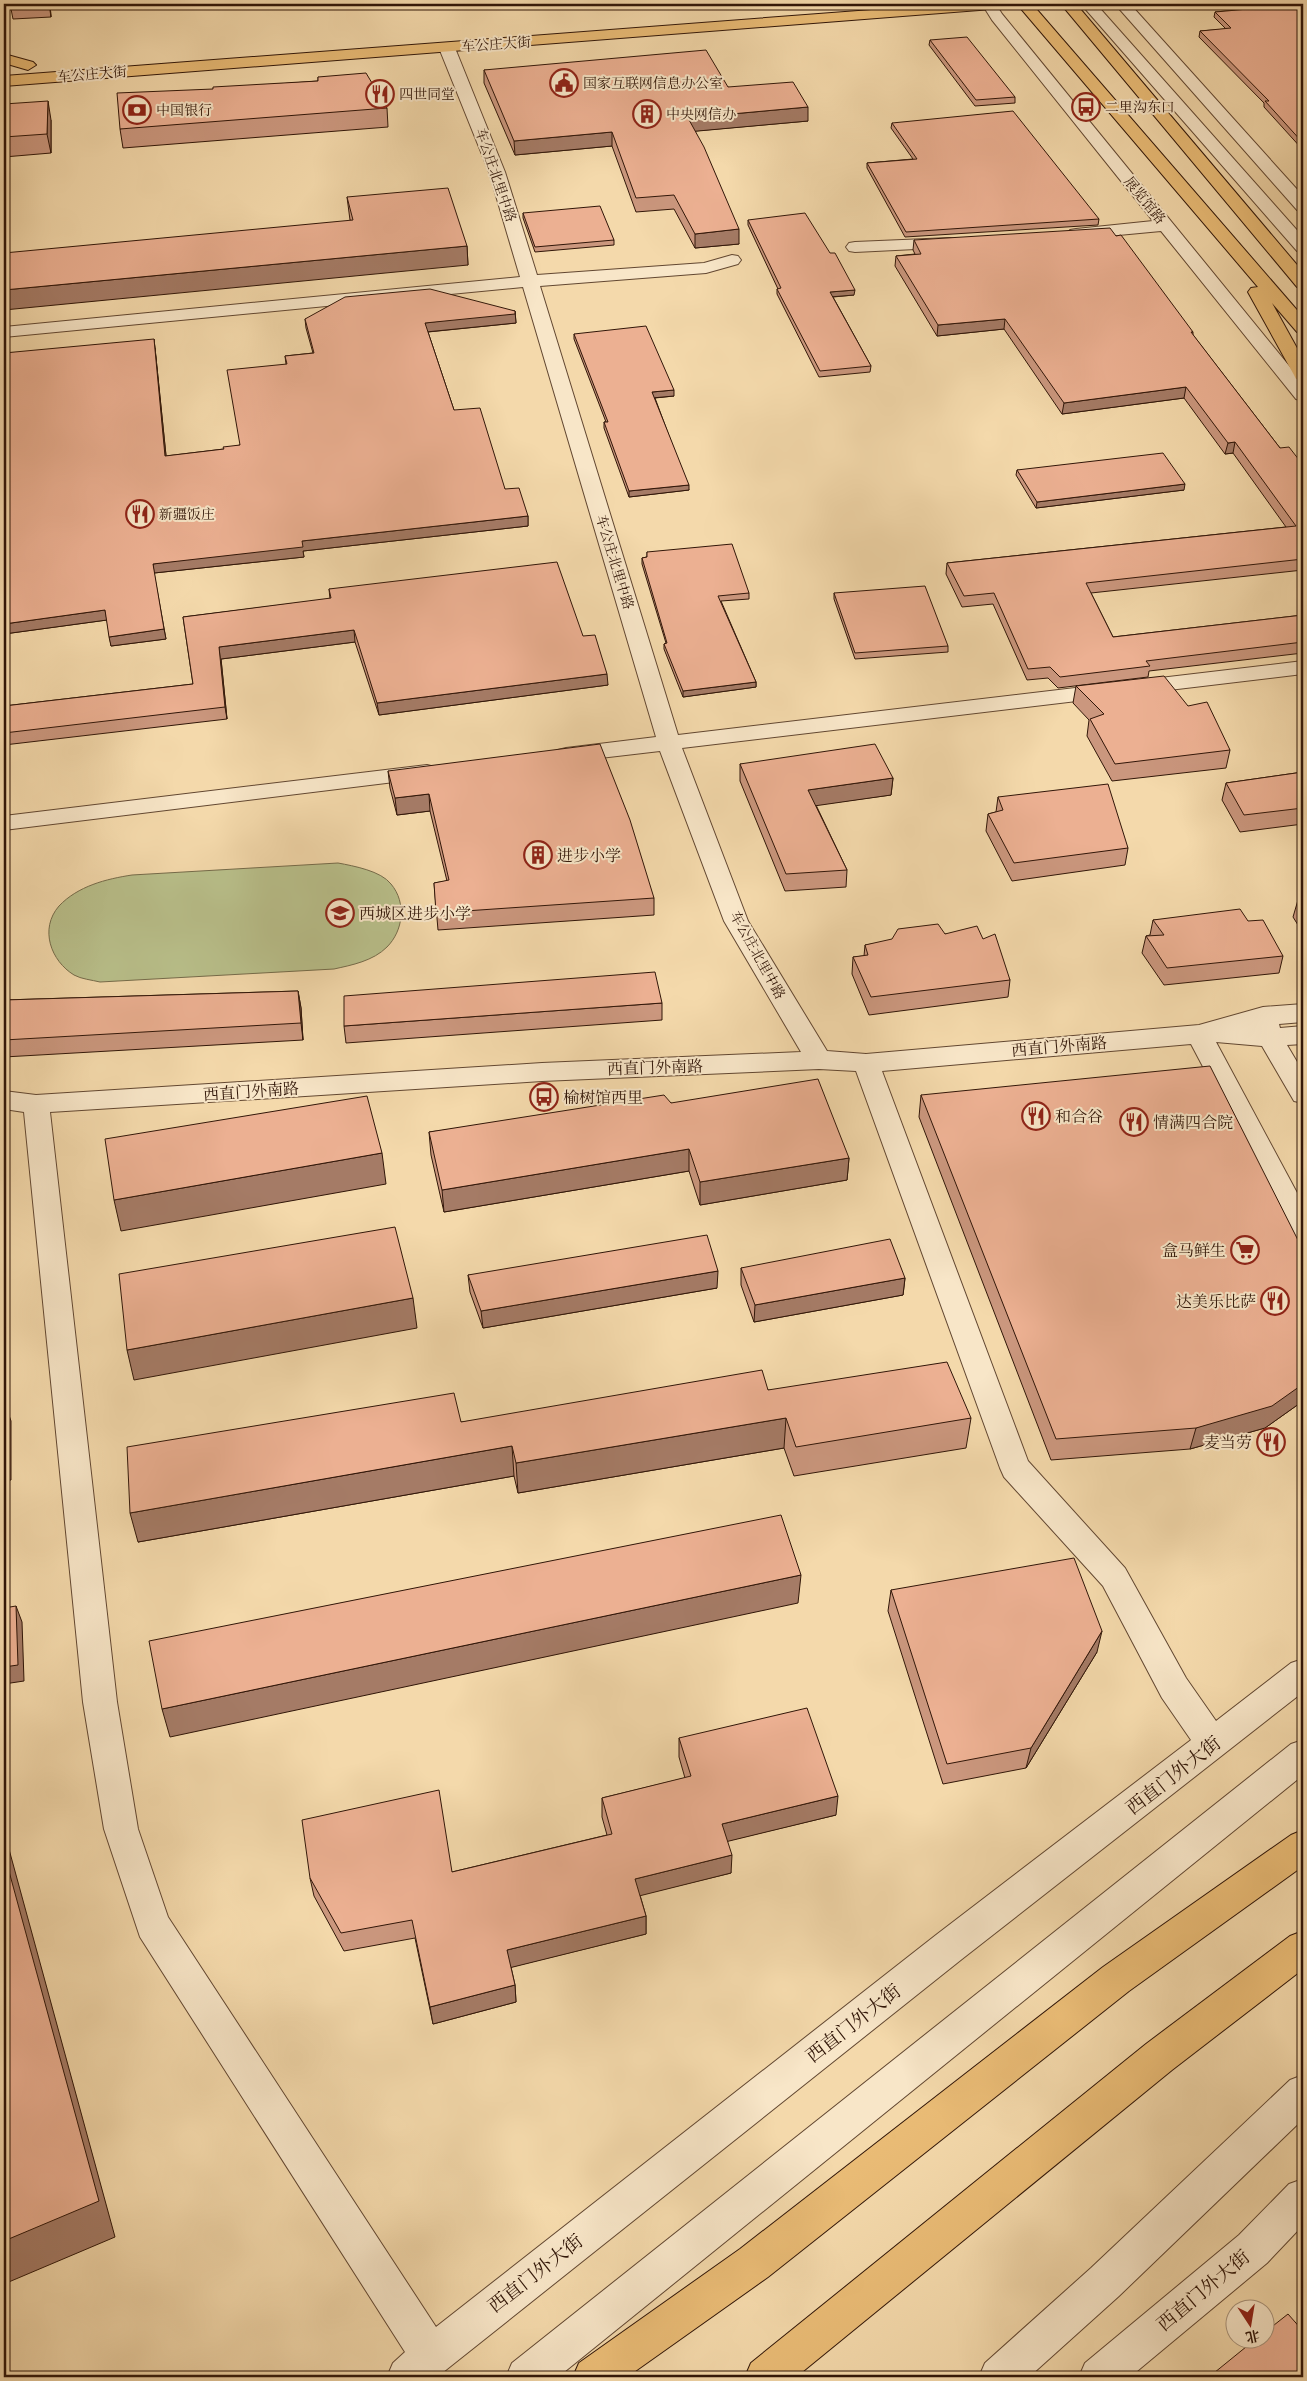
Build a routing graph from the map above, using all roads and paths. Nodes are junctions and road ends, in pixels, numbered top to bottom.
1 (989, 4) edge
2 (1005, 4) edge
3 (1024, 4) edge
4 (1068, 4) edge
5 (1088, 4) edge
6 (1122, 4) edge
7 (714, 11) dead end
8 (447, 48) junction
9 (4, 58) edge
10 (28, 65) junction
11 (4, 67) edge
12 (4, 81) edge
13 (1223, 117) junction
14 (1248, 185) junction
15 (1303, 206) edge
16 (1165, 225) junction
17 (1222, 233) junction
18 (1057, 235) edge
19 (962, 242) edge
20 (854, 247) dead end
21 (1303, 247) edge
22 (732, 260) dead end
23 (531, 281) junction
24 (1303, 283) edge
25 (1303, 328) edge
26 (4, 332) edge
27 (1303, 376) edge
28 (1303, 395) edge
29 (1303, 667) edge
30 (669, 743) junction
31 (542, 758) edge
32 (444, 770) edge
33 (4, 823) edge
34 (1303, 1013) edge
35 (1267, 1026) junction
36 (1199, 1034) junction
37 (1303, 1034) edge
38 (819, 1060) junction
39 (866, 1063) junction
40 (1303, 1094) edge
41 (20, 1102) edge
42 (1303, 1230) edge
43 (1303, 1673) edge
44 (1213, 1744) junction
45 (1303, 1755) edge
46 (1303, 1846) edge
47 (1303, 1948) edge
48 (1303, 2093) edge
49 (1303, 2198) edge
50 (419, 2366) edge
51 (526, 2377) edge
52 (594, 2377) edge
53 (764, 2377) edge
54 (999, 2377) edge
55 (1099, 2377) edge

1 - 2 main road, 车公庄大街
1 - 8 main road, 车公庄大街
1 - 16 street, 展览馆路
3 - 17 main road
4 - 24 main road
5 - 14 street
6 - 13 street
7 - 10 main road, 车公庄大街
8 - 12 main road, 车公庄大街
8 - 23 street, 车公庄北里中路
9 - 10 main road
10 - 11 main road, 车公庄大街
13 - 14 street
13 - 15 street
14 - 21 street
16 - 18 street
16 - 28 street, 展览馆路
17 - 25 main road
17 - 27 main road
19 - 20 street
22 - 23 street
23 - 26 street
23 - 30 street, 车公庄北里中路
29 - 30 street
30 - 31 street
30 - 38 street, 车公庄北里中路
32 - 33 street
34 - 35 street
35 - 36 street, 西直门外南路
35 - 37 street
35 - 40 street
36 - 39 street, 西直门外南路
36 - 42 street
38 - 39 street, 西直门外南路
38 - 41 street, 西直门外南路
39 - 44 street
41 - 50 street
43 - 44 street, 西直门外大街
44 - 50 street, 西直门外大街
45 - 51 street
46 - 52 main road
47 - 53 main road
48 - 54 street
49 - 55 street, 西直门外大街

